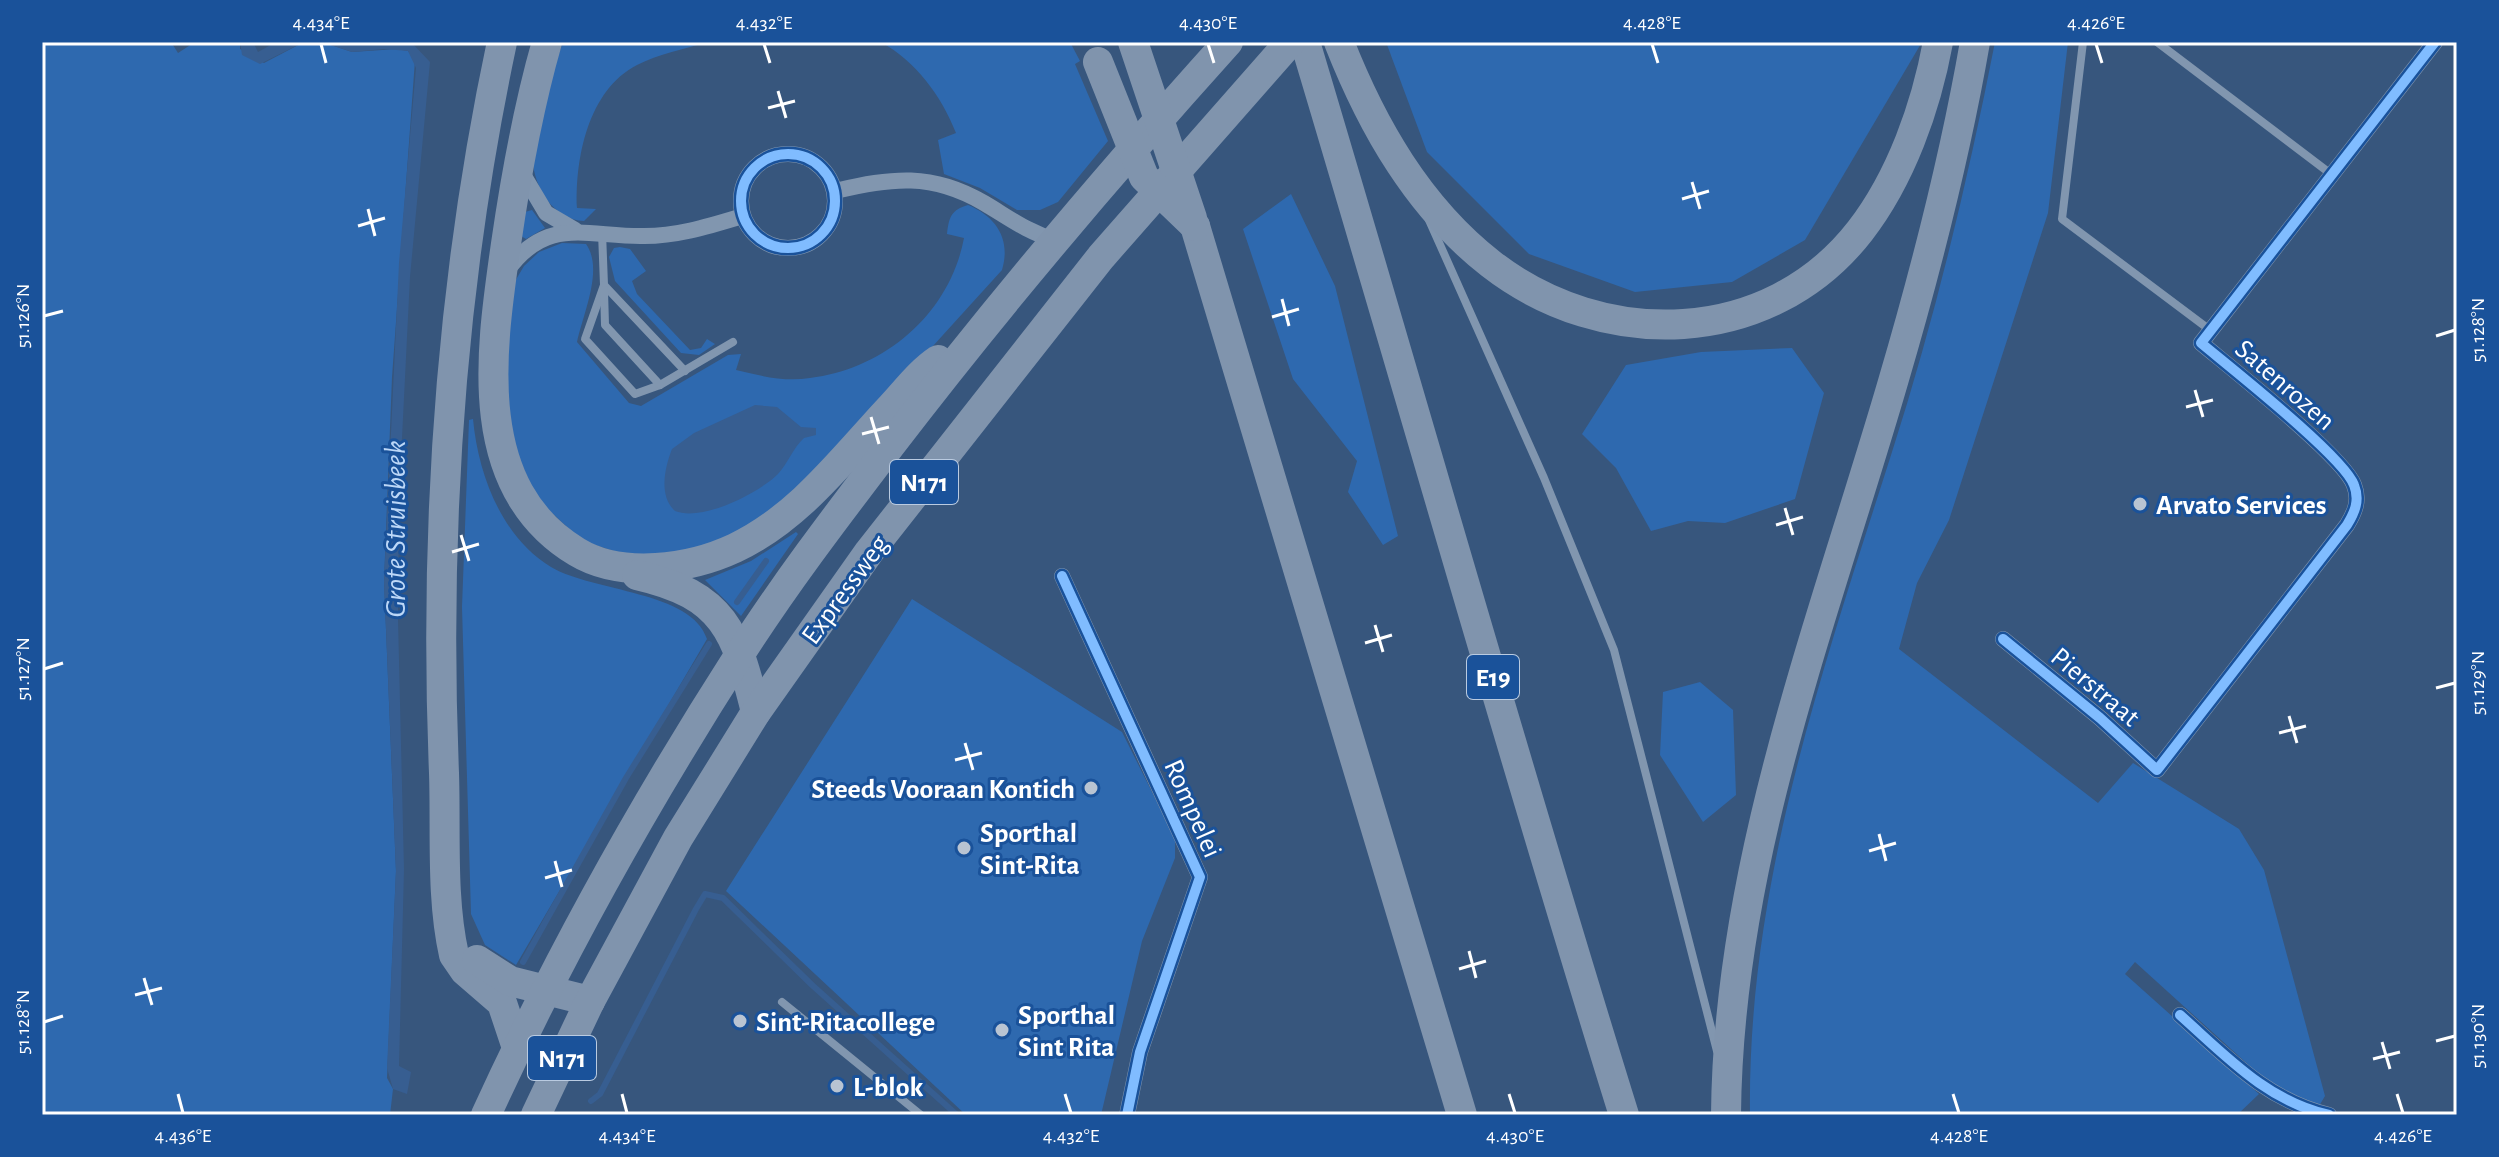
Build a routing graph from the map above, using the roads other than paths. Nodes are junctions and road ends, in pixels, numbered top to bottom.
1 (502, 42) edge
2 (547, 42) edge
3 (1133, 42) edge
4 (1228, 42) edge
5 (1290, 42) edge
6 (1305, 42) edge
7 (1339, 42) edge
8 (1938, 42) edge
9 (1975, 42) edge
10 (2083, 42) edge
11 (2157, 42) edge
12 (2435, 42) edge
13 (1094, 52) edge
14 (518, 163) junction
15 (2331, 174) junction
16 (1414, 185) junction
17 (835, 191) junction
18 (743, 216) junction
19 (1195, 226) junction
20 (575, 230) junction
21 (602, 231) junction
22 (1055, 240) junction
23 (1101, 257) junction
24 (501, 279) junction
25 (604, 285) junction
26 (2210, 330) junction
27 (733, 342) dead end
28 (965, 348) junction
29 (685, 371) junction
30 (660, 385) junction
31 (621, 567) junction
32 (1062, 576) dead end
33 (2003, 639) dead end
34 (741, 652) junction
35 (756, 712) junction
36 (2157, 770) joint
37 (450, 923) junction
38 (544, 991) junction
39 (590, 1001) junction
40 (782, 1002) dead end
41 (2180, 1015) dead end
42 (517, 1048) junction
43 (1726, 1101) edge
44 (486, 1115) edge
45 (536, 1115) edge
46 (921, 1115) edge
47 (1127, 1115) edge
48 (1462, 1115) edge
49 (1624, 1115) edge
50 (2329, 1115) edge

1 - 37 highway
2 - 14 highway
3 - 19 highway, bridge
4 - 22 highway, Expressweg / N171
5 - 23 highway, Expressweg / N171
6 - 49 highway, E19
7 - 16 highway
8 - 16 highway
9 - 43 highway
10 - 26 lane
11 - 15 lane
12 - 15 street, Satenrozen
13 - 19 highway, bridge
14 - 20 street
14 - 24 highway
15 - 26 street, Satenrozen
16 - 43 lane
17 - 18 street
17 - 18 street
17 - 22 street
18 - 21 street
19 - 48 highway
20 - 21 street
20 - 24 street
21 - 25 lane
22 - 23 highway
22 - 28 highway, Expressweg / N171
23 - 35 highway, Expressweg / N171
24 - 31 highway
25 - 29 lane
25 - 30 lane
25 - 30 lane
26 - 36 street, Satenrozen
27 - 29 lane
28 - 31 highway
28 - 34 highway, Expressweg / N171
29 - 30 lane
31 - 34 highway
32 - 47 street, Rompelei
33 - 36 street, Pierstraat
34 - 35 highway
34 - 38 highway, Expressweg / N171
35 - 39 highway, Expressweg / N171
37 - 38 highway
37 - 42 highway
38 - 39 highway
38 - 42 highway, Expressweg / N171
39 - 45 highway, Expressweg / N171
40 - 46 lane
41 - 50 street
42 - 44 highway, Expressweg / N171

